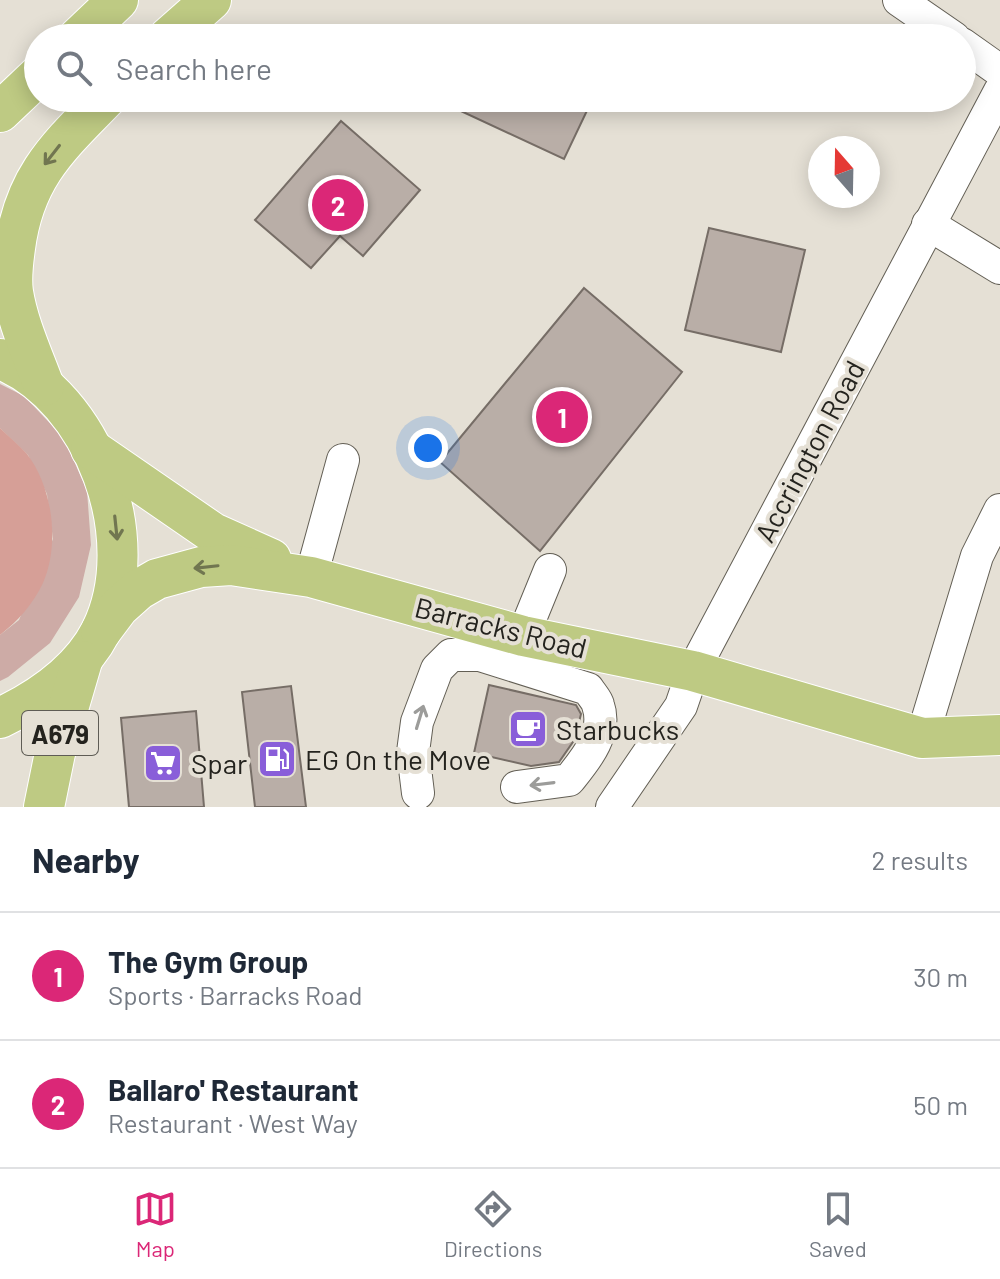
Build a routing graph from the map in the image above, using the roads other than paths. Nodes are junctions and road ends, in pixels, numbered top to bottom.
1 (118, 0) edge
2 (211, 0) edge
3 (899, 0) edge
4 (93, 24) edge
5 (184, 24) edge
6 (934, 24) edge
7 (976, 54) edge
8 (1000, 71) edge
9 (24, 89) edge
10 (1000, 91) edge
11 (0, 112) edge
12 (92, 112) edge
13 (928, 224) junction
14 (1000, 268) edge
15 (0, 359) edge
16 (44, 386) junction
17 (91, 449) junction
18 (343, 460) dead end
19 (1000, 510) edge
20 (550, 570) dead end
21 (311, 577) junction
22 (523, 636) junction
23 (91, 646) junction
24 (693, 671) junction
25 (0, 718) edge
26 (1000, 735) edge
27 (922, 738) junction
28 (517, 787) dead end
29 (418, 793) dead end
30 (613, 806) edge
31 (44, 807) edge

1 - 4 main road
2 - 5 main road
3 - 6 street
7 - 8 street
9 - 11 main road
10 - 13 street, Accrington Road
12 -> 16 main road
13 - 14 street
13 - 24 street, Accrington Road
15 - 16 main road
16 - 17 main road
17 - 21 main road, Barracks Road
17 -> 23 main road
18 - 21 street
19 - 27 street
20 - 22 street
21 - 22 main road, Barracks Road
21 -> 23 main road, Barracks Road
22 - 24 main road, Barracks Road
23 - 25 main road
23 - 31 main road, A679
24 - 27 main road, Barracks Road
24 - 30 street, Accrington Road
26 - 27 main road, Barracks Road
29 -> 28 street

